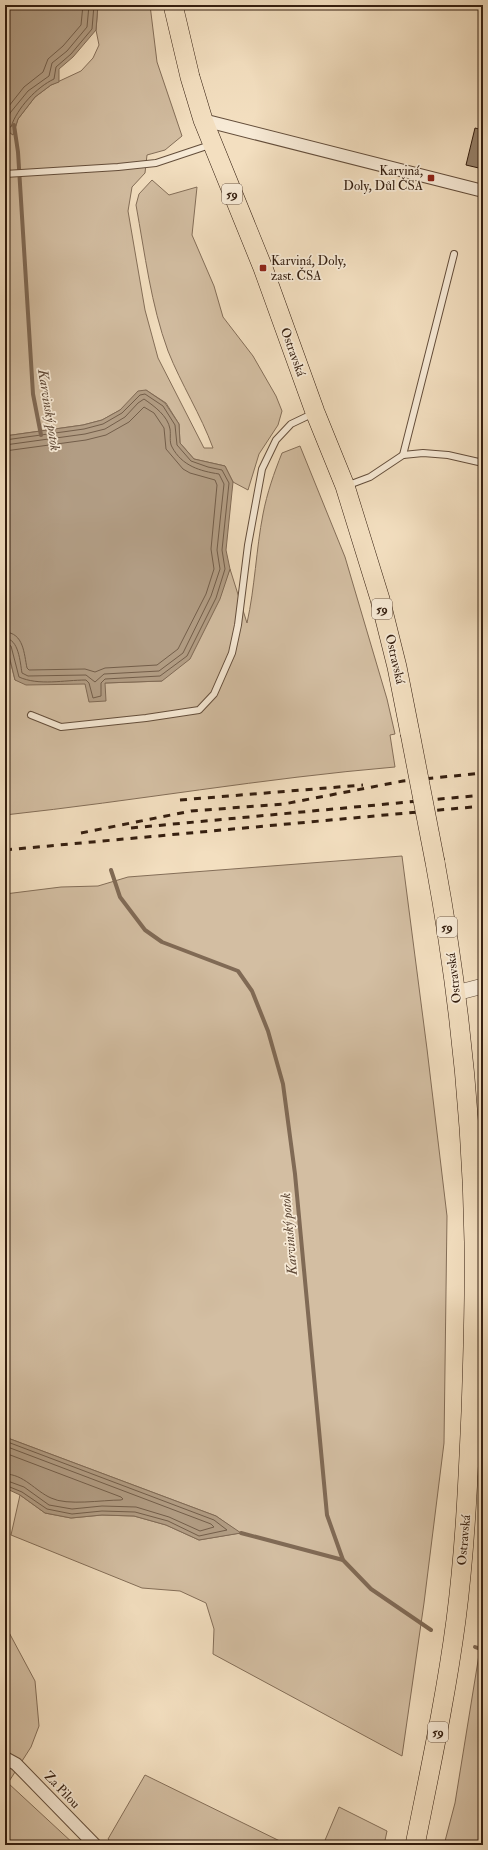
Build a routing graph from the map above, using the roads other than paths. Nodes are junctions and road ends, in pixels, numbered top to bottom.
1 (173, 5) edge
2 (203, 120) junction
3 (212, 145) junction
4 (5, 174) edge
5 (483, 191) edge
6 (454, 254) dead end
7 (315, 412) junction
8 (403, 455) junction
9 (483, 464) edge
10 (345, 486) junction
11 (31, 715) dead end
12 (483, 986) edge
13 (456, 993) junction
14 (5, 1758) edge
15 (95, 1845) edge
16 (415, 1845) edge

1 - 2 main road, Ostravská / 59
2 - 3 main road, Ostravská / 59
2 - 5 street
3 - 4 lane
3 - 7 main road, Ostravská / 59
6 - 8 lane
7 - 10 main road, Ostravská / 59
7 - 11 lane
8 - 9 lane
8 - 10 lane
10 - 13 main road, Ostravská / 59, bridge
12 - 13 street
13 - 16 main road, Ostravská / 59
14 - 15 street, Za Pilou

